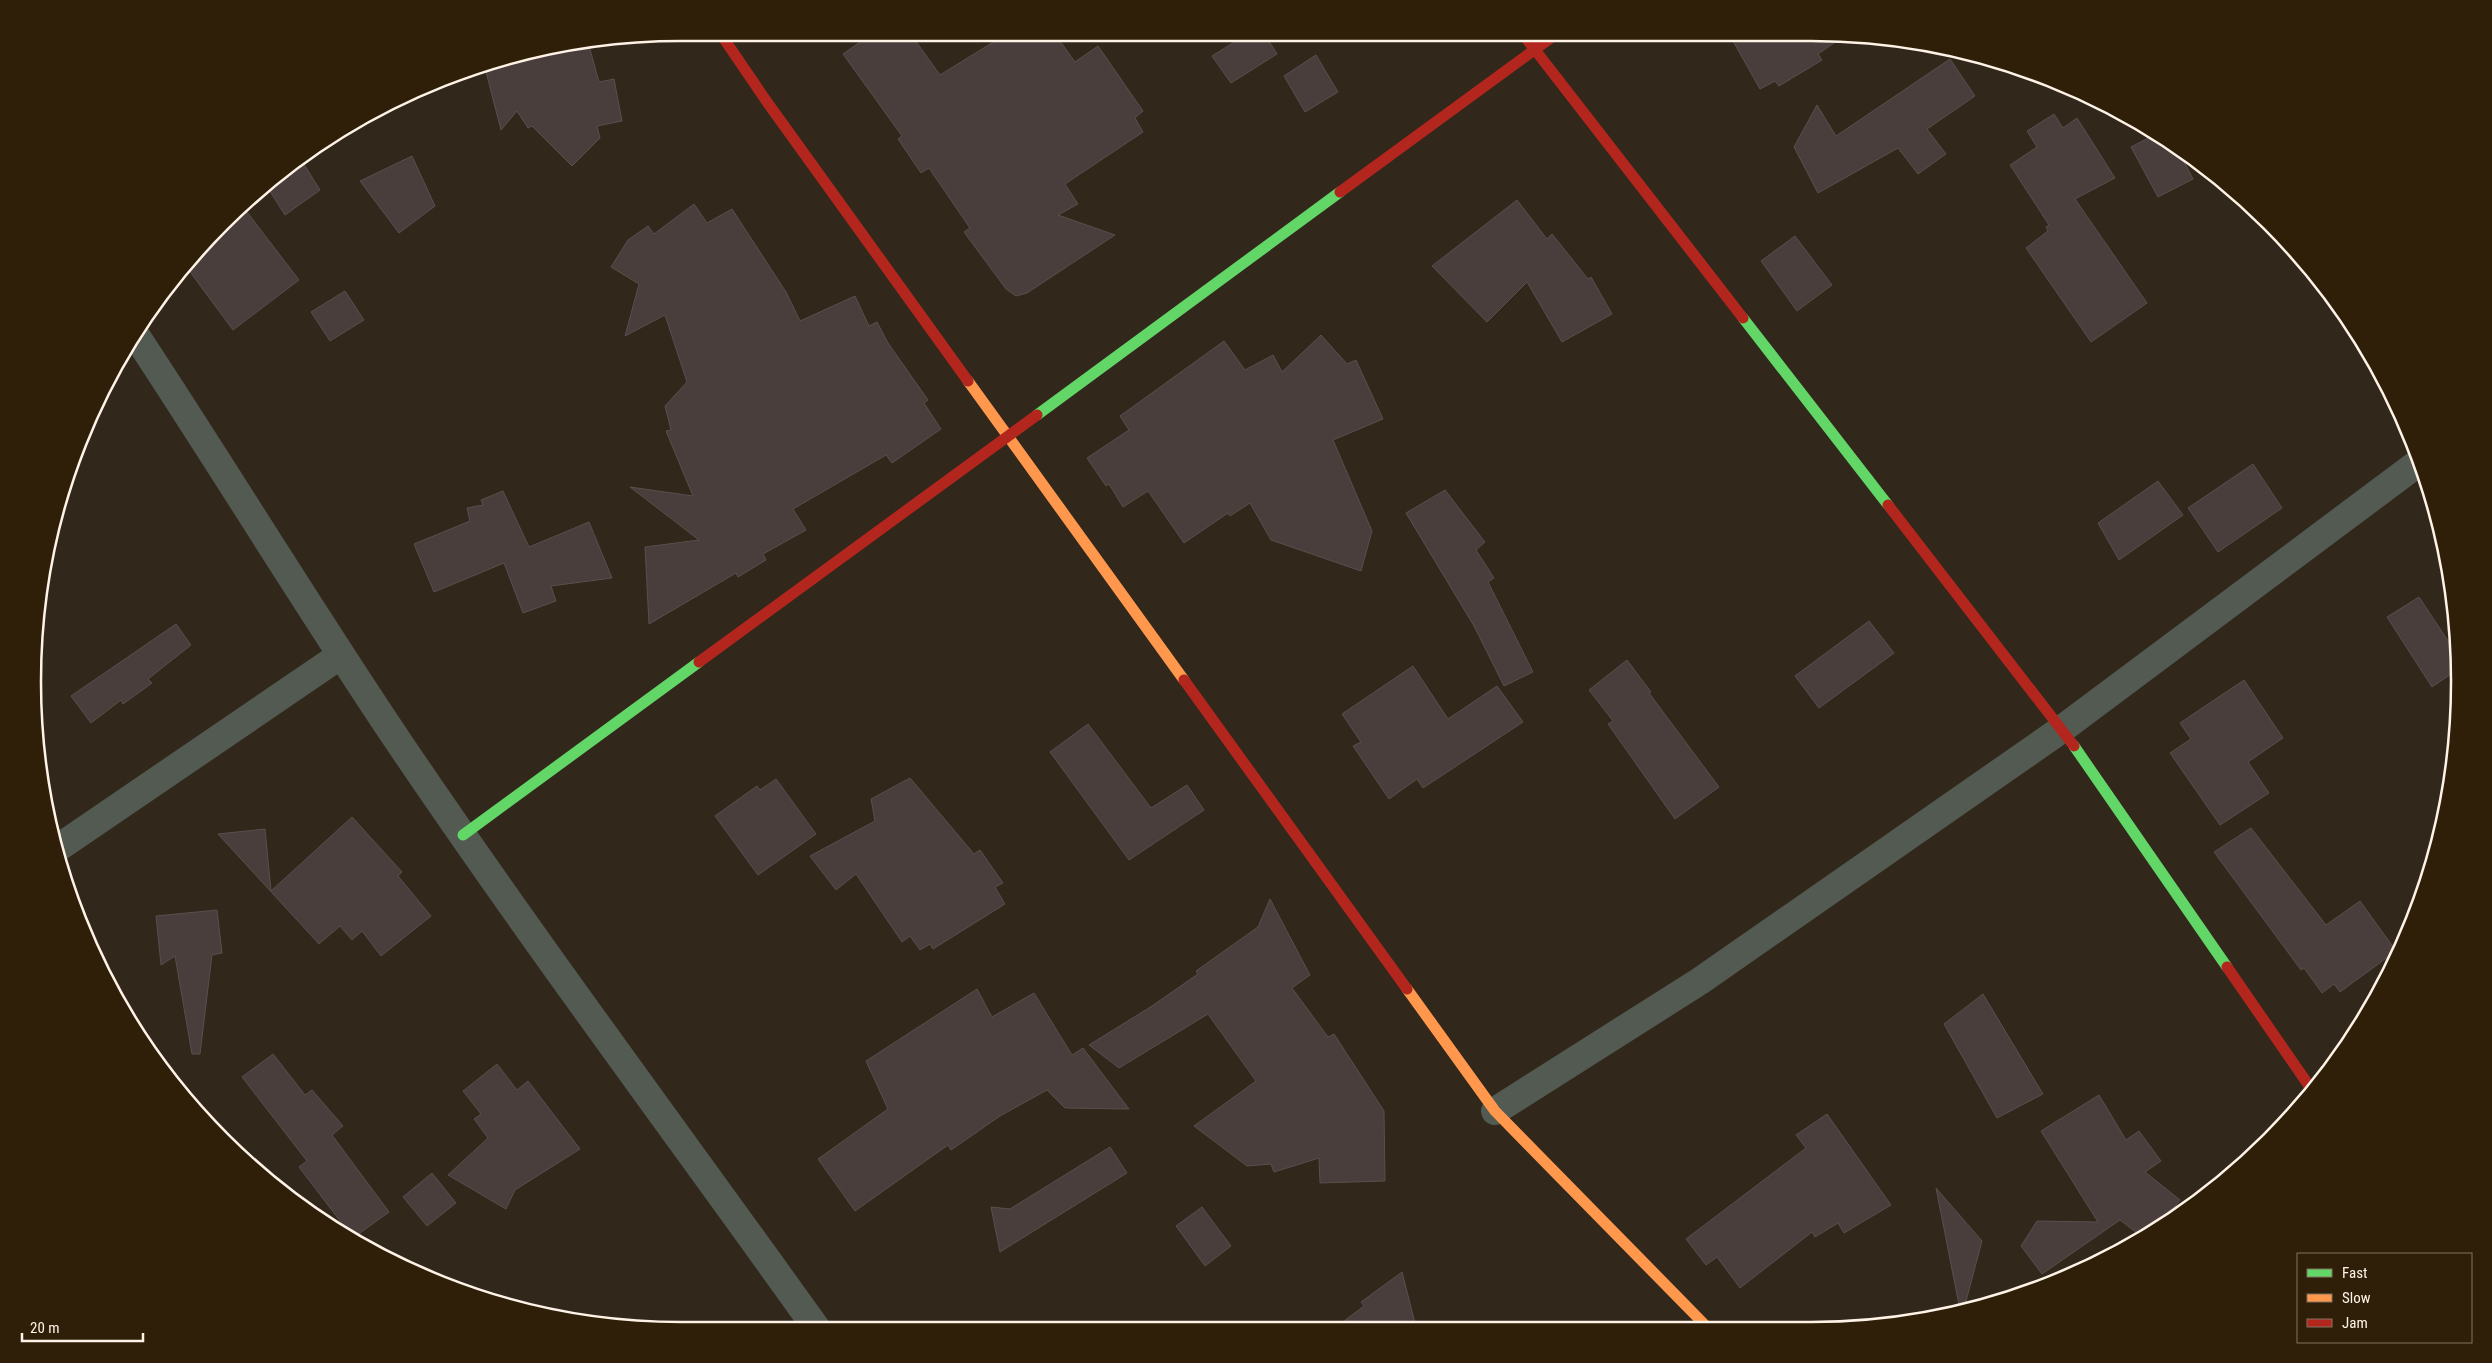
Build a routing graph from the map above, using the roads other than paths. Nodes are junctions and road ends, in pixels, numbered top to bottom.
1 (726, 41) edge
2 (1527, 41) edge
3 (1546, 41) edge
4 (1534, 50) junction
5 (140, 341) edge
6 (1008, 435) junction
7 (2413, 466) edge
8 (341, 655) junction
9 (2062, 729) junction
10 (463, 835) junction
11 (63, 845) edge
12 (2308, 1084) edge
13 (1496, 1110) junction
14 (813, 1322) edge
15 (1702, 1322) edge

1 - 6 street
2 - 4 street
3 - 4 street
4 - 6 street
4 - 9 street
5 - 8 street
6 - 10 street
6 - 13 street
7 - 9 street
8 - 10 street
8 - 11 street
9 - 12 street
9 - 13 street
10 - 14 street
13 - 15 street

